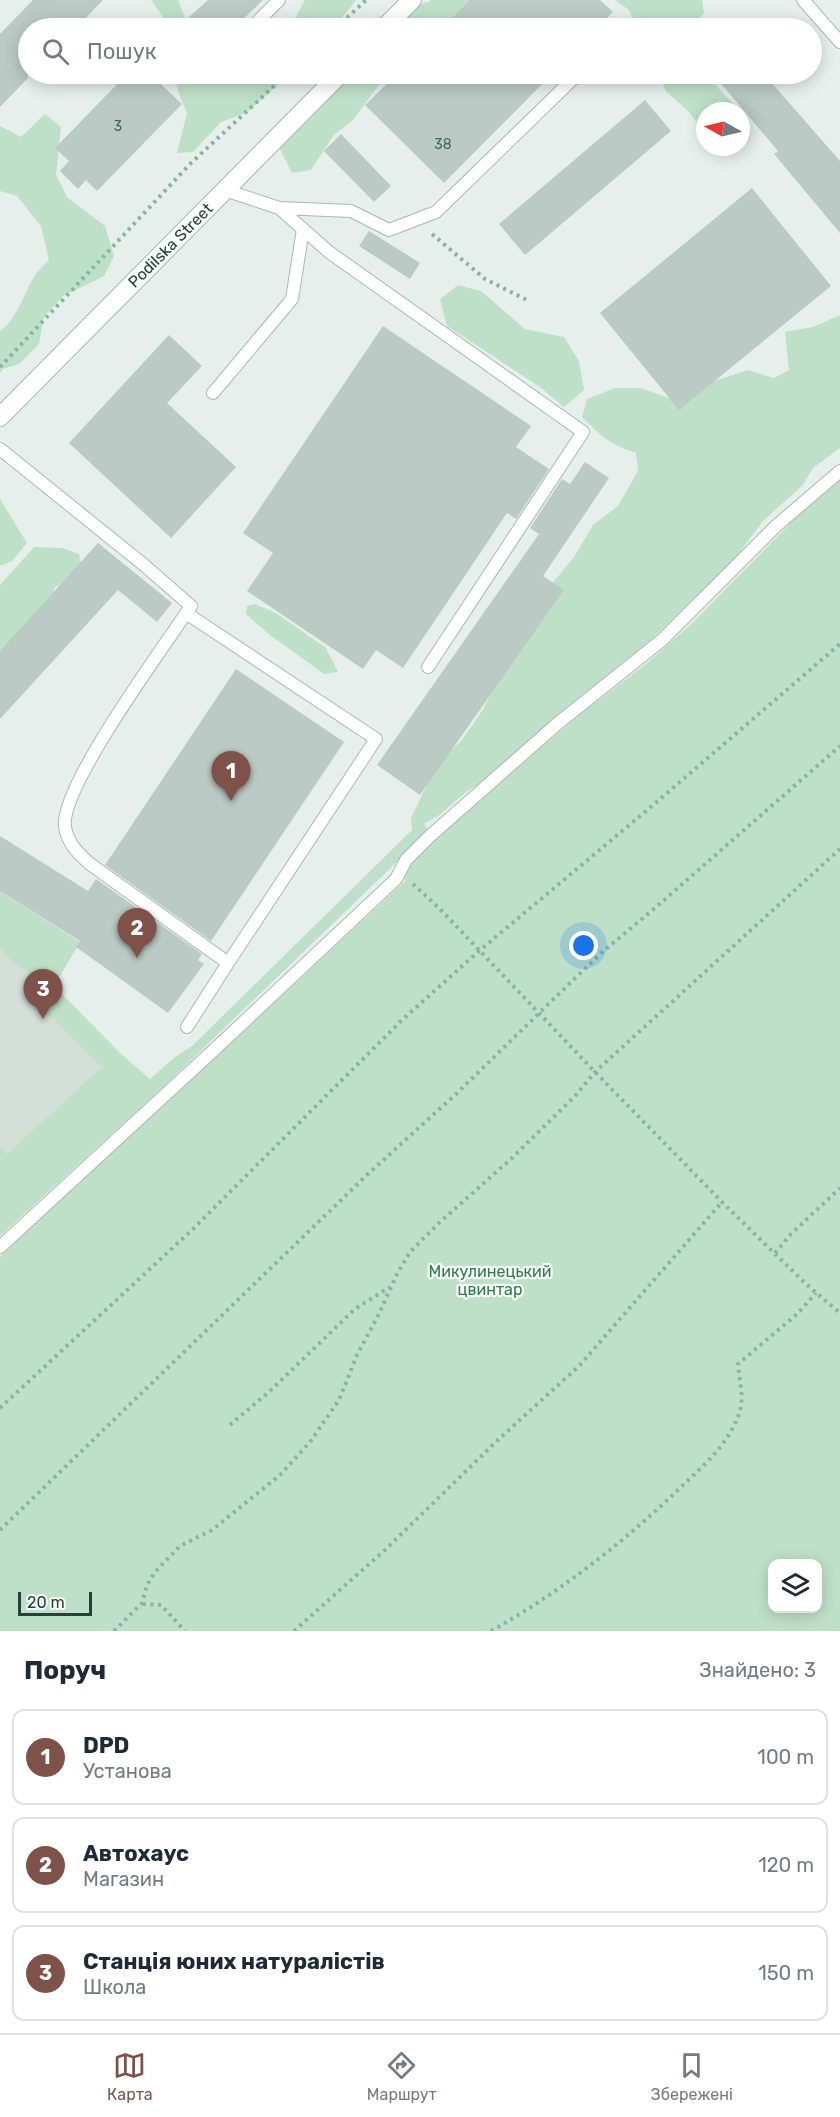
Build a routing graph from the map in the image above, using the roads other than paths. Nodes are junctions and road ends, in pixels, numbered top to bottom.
1 (279, 0) edge
2 (412, 0) edge
3 (803, 0) edge
4 (261, 18) edge
5 (394, 18) edge
6 (819, 18) edge
7 (822, 22) edge
8 (840, 42) edge
9 (330, 84) edge
10 (568, 84) edge
11 (225, 190) junction
12 (279, 208) junction
13 (303, 229) junction
14 (213, 393) dead end
15 (0, 417) edge
16 (0, 449) edge
17 (840, 471) edge
18 (186, 614) junction
19 (428, 667) dead end
20 (228, 963) junction
21 (187, 1027) dead end
22 (0, 1247) edge

1 - 4 lane
2 - 5 street
3 - 6 lane
7 - 8 lane
9 - 11 street, Podilska Street
10 - 12 lane
11 - 12 lane
11 - 15 street, Podilska Street
12 - 13 lane
13 - 14 lane
13 - 19 lane
16 - 18 lane
17 - 22 lane
18 - 20 lane
18 - 20 lane
20 - 21 lane

